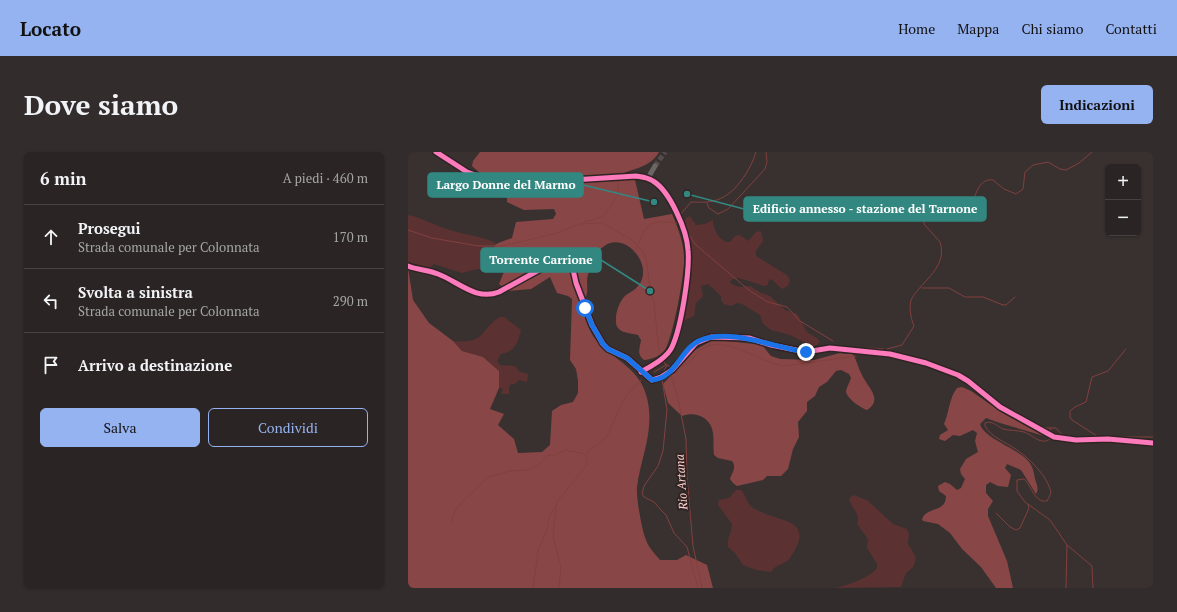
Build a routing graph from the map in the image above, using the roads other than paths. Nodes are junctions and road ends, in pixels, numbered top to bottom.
1 (655, 166) tunnel mouth
2 (486, 178) tunnel mouth
3 (604, 178) tunnel mouth
4 (648, 178) junction
5 (572, 180) tunnel mouth
6 (408, 266) edge
7 (641, 372) junction
8 (1153, 443) edge

1 - 4 street
2 - 5 street
3 - 4 street
4 - 7 street
6 - 7 street
7 - 8 street

